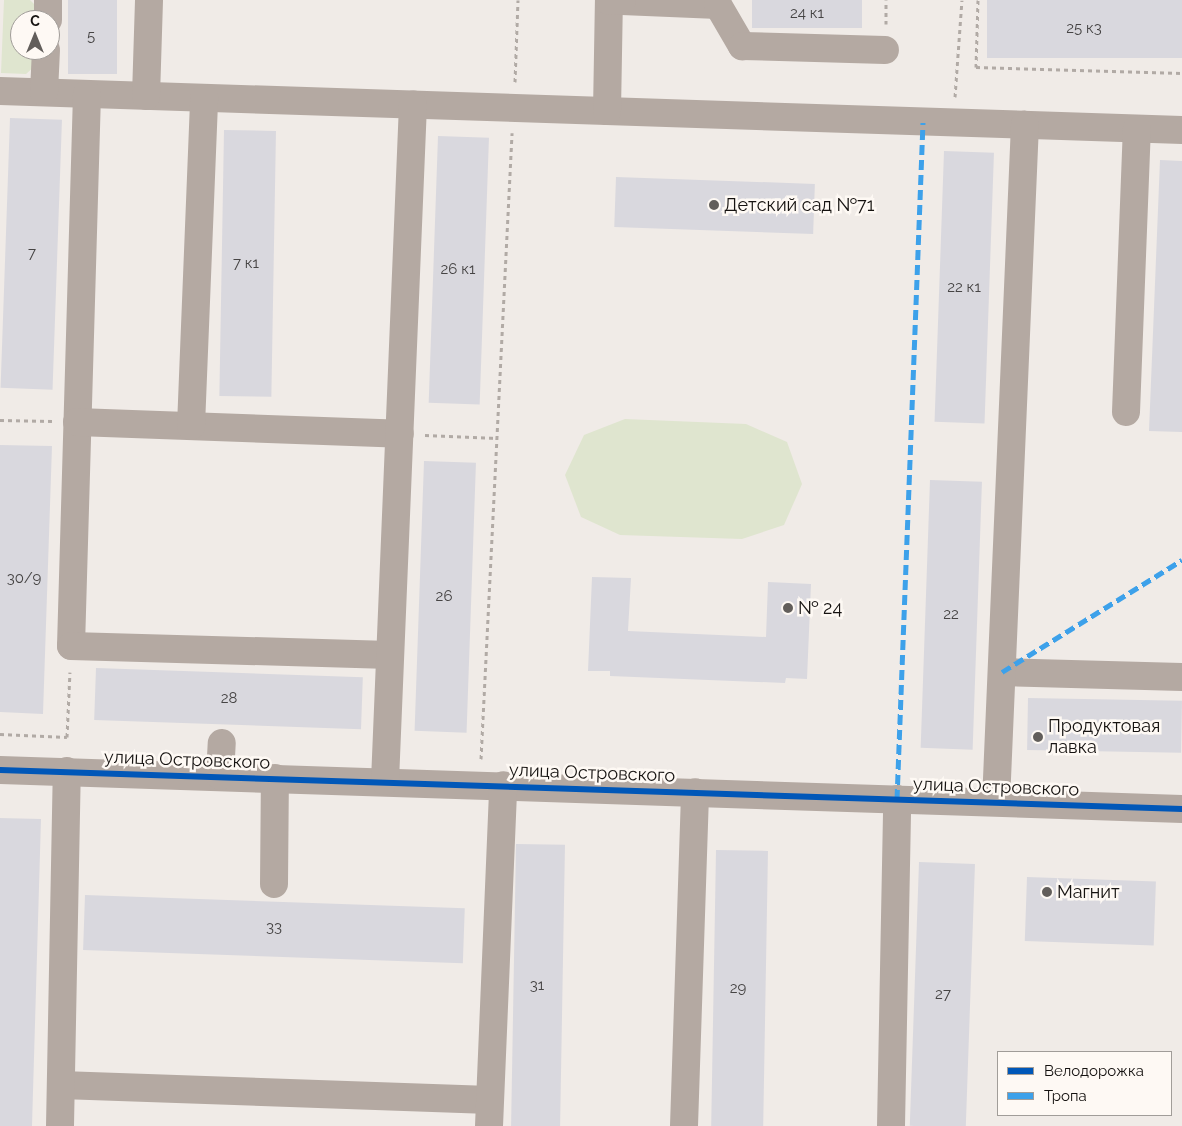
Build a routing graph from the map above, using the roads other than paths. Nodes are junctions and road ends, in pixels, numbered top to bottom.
1 (149, 0) edge
2 (622, 1) edge
3 (885, 50) dead end
4 (46, 60) edge
5 (0, 91) edge
6 (44, 92) junction
7 (87, 94) junction
8 (146, 96) junction
9 (204, 98) junction
10 (413, 105) junction
11 (606, 112) junction
12 (1026, 125) junction
13 (1137, 129) junction
14 (1182, 130) edge
15 (1126, 412) dead end
16 (77, 422) junction
17 (191, 426) junction
18 (400, 434) junction
19 (390, 654) junction
20 (1002, 672) junction
21 (1182, 677) edge
22 (222, 743) dead end
23 (0, 770) edge
24 (67, 771) junction
25 (220, 776) junction
26 (275, 778) junction
27 (386, 782) junction
28 (492, 785) junction
29 (695, 792) junction
30 (897, 799) junction
31 (996, 802) junction
32 (1182, 809) edge
33 (274, 884) dead end
34 (61, 1085) junction
35 (489, 1113) edge
36 (60, 1126) edge
37 (684, 1126) edge
38 (890, 1126) edge

1 - 8 street
2 - 3 street
2 - 11 street
4 - 6 street
5 - 6 street
6 - 7 street
7 - 8 street
7 - 16 street
8 - 9 street
9 - 10 street
9 - 17 street
10 - 11 street
10 - 18 street
11 - 12 street
12 - 13 street
12 - 20 street
13 - 14 street
13 - 15 street
16 - 17 street
16 - 19 street
17 - 18 street
18 - 19 street
19 - 27 street
20 - 21 street
20 - 31 street
22 - 25 street
23 - 24 street, улица Островского
24 - 25 street, улица Островского
24 - 34 street
25 - 26 street, улица Островского
26 - 27 street, улица Островского
26 - 33 street
27 - 28 street, улица Островского
28 - 29 street, улица Островского
28 - 35 street
29 - 30 street, улица Островского
29 - 37 street
30 - 31 street, улица Островского
30 - 38 street
31 - 32 street, улица Островского
34 - 35 street
34 - 36 street

